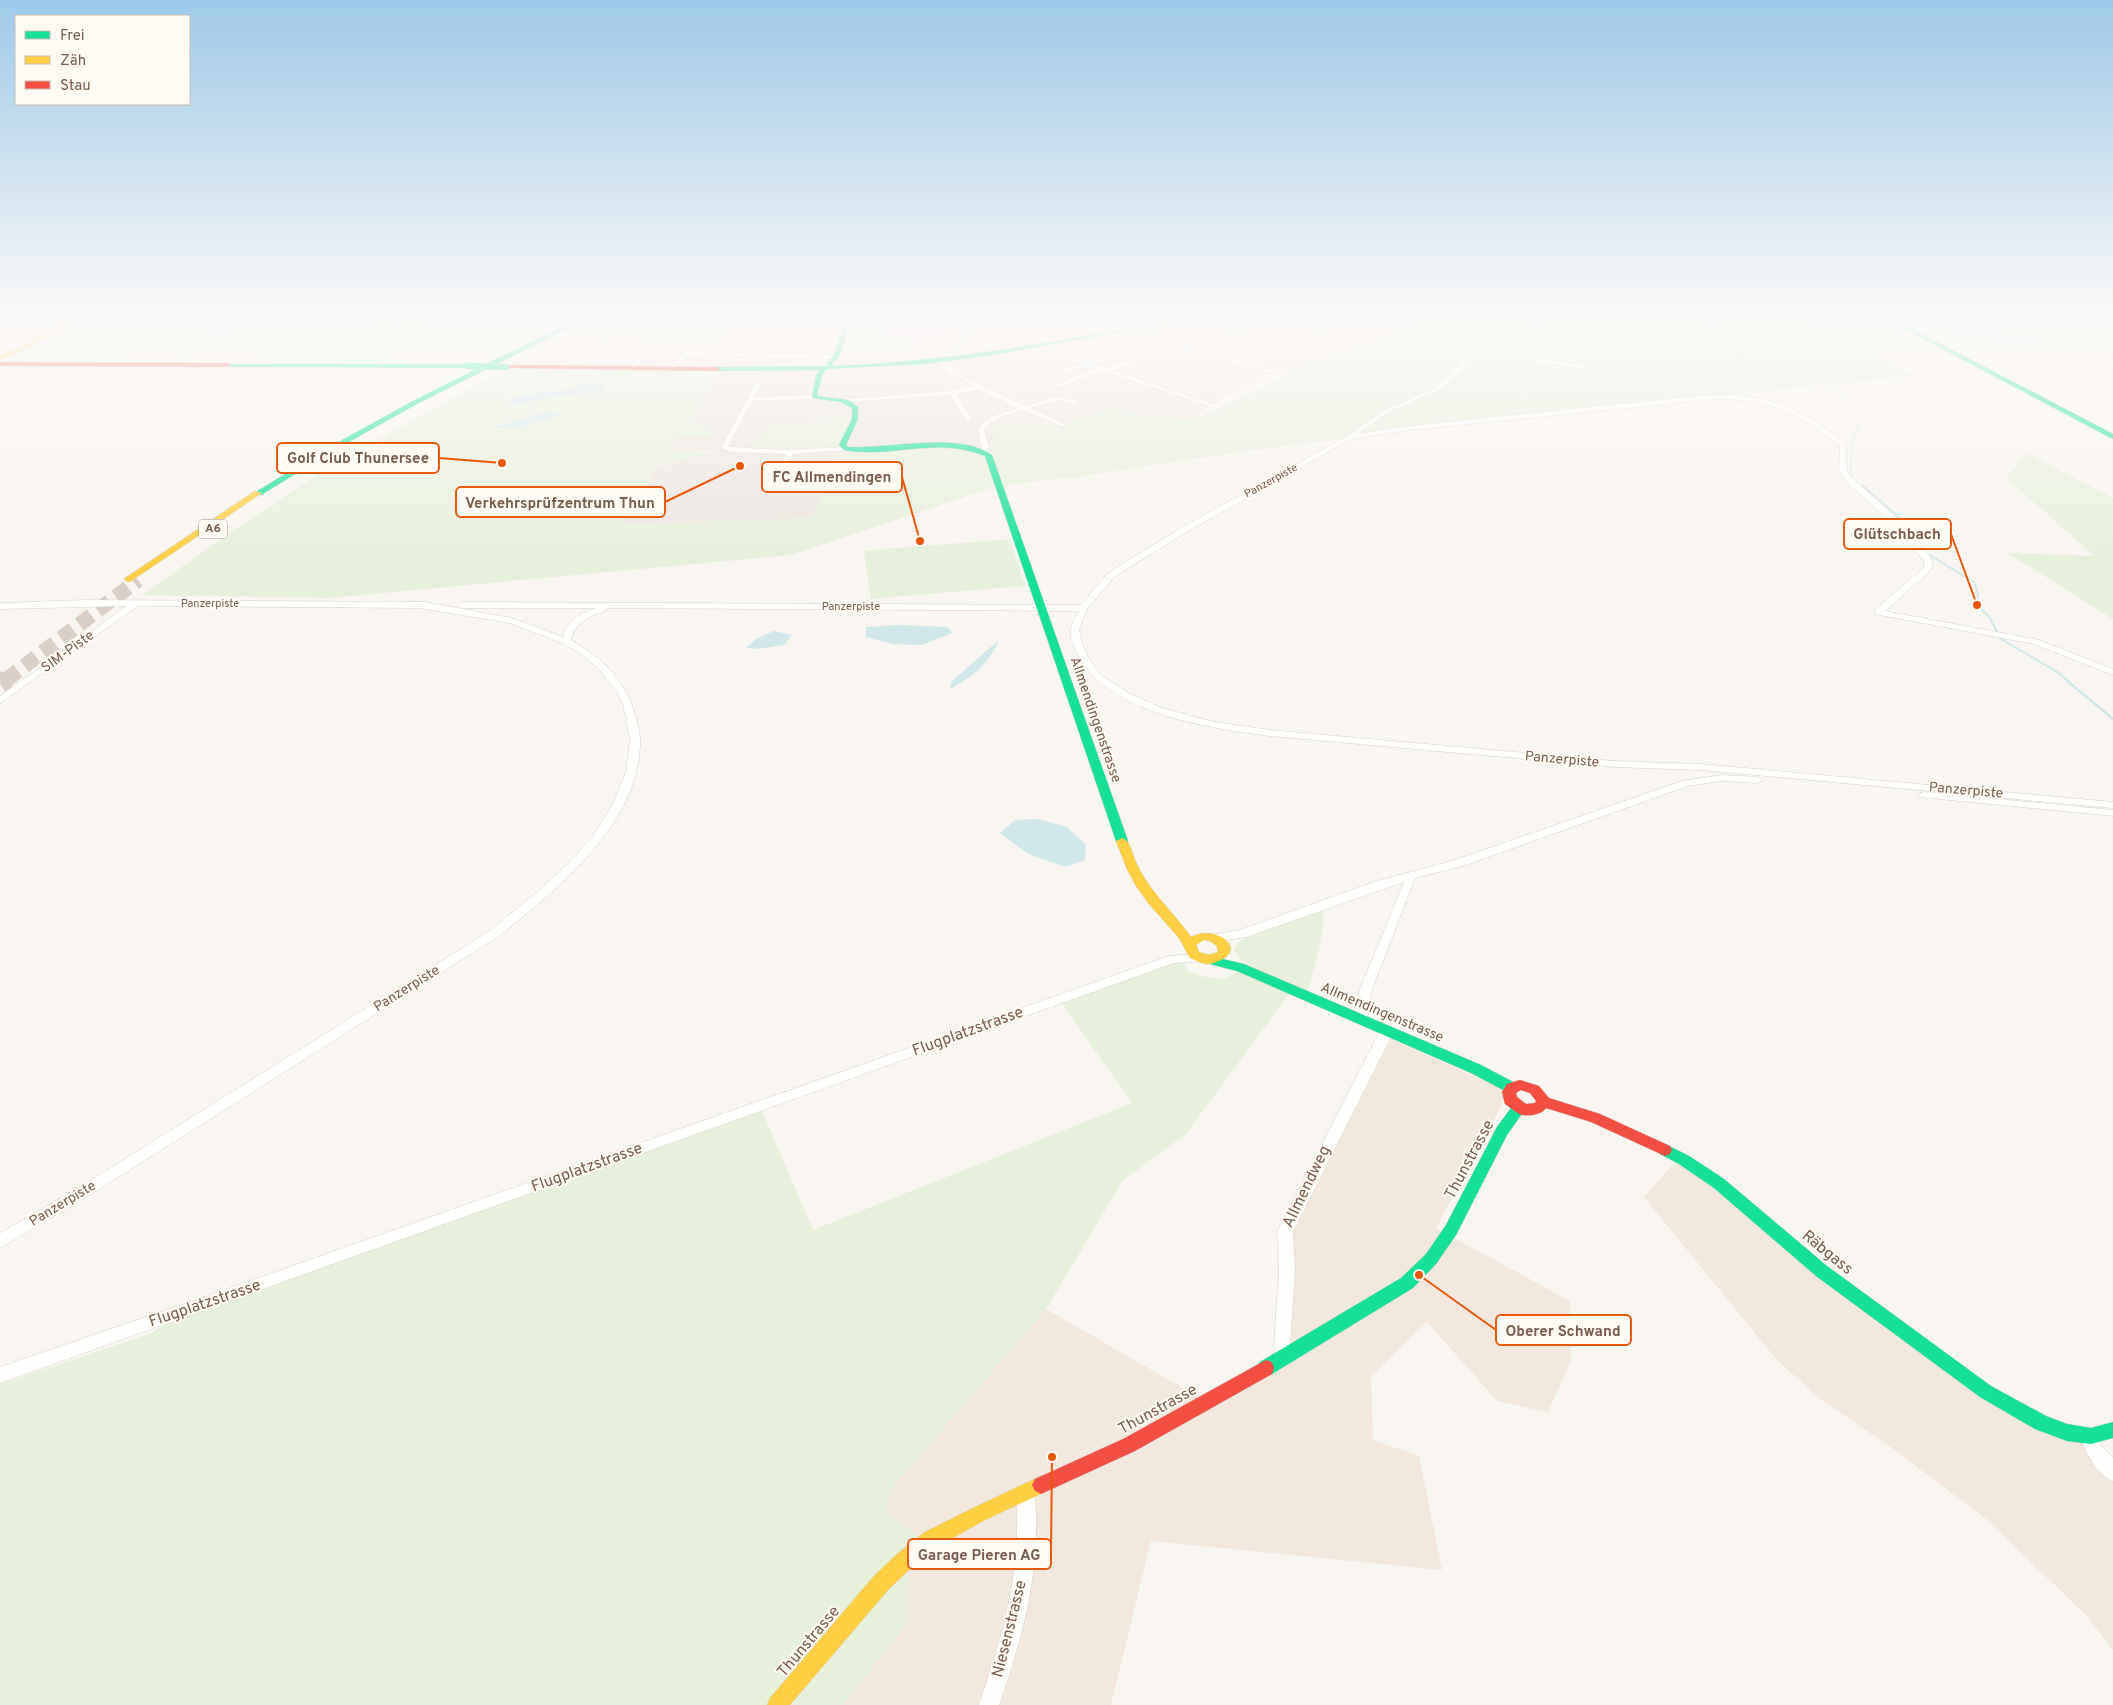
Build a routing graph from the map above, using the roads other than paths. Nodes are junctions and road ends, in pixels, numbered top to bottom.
1 (848, 401) edge
2 (417, 402) edge
3 (426, 402) edge
4 (749, 402) edge
5 (957, 402) edge
6 (1011, 402) edge
7 (1047, 402) edge
8 (1201, 402) edge
9 (1408, 402) edge
10 (1662, 402) edge
11 (1758, 402) edge
12 (2046, 402) edge
13 (1024, 408) junction
14 (1221, 408) dead end
15 (968, 418) dead end
16 (1063, 425) dead end
17 (1349, 437) junction
18 (2113, 437) edge
19 (846, 449) junction
20 (791, 451) junction
21 (983, 451) junction
22 (773, 487) dead end
23 (135, 604) junction
24 (419, 605) junction
25 (0, 606) edge
26 (619, 606) junction
27 (1041, 608) junction
28 (1083, 608) junction
29 (566, 641) junction
30 (2113, 672) edge
31 (0, 700) edge
32 (2113, 805) edge
33 (2113, 813) edge
34 (1410, 876) junction
35 (1180, 928) junction
36 (1242, 934) junction
37 (1202, 936) junction
38 (1215, 938) junction
39 (1190, 946) junction
40 (1225, 950) junction
41 (1173, 959) junction
42 (1205, 959) junction
43 (1240, 967) junction
44 (1362, 1020) junction
45 (1387, 1031) junction
46 (1512, 1088) junction
47 (1543, 1102) junction
48 (1519, 1108) junction
49 (0, 1241) edge
50 (1284, 1358) junction
51 (0, 1376) edge
52 (2113, 1430) edge
53 (2088, 1436) junction
54 (2113, 1472) edge
55 (1024, 1492) junction
56 (777, 1705) edge
57 (990, 1705) edge

1 - 19 main road
2 - 3 main road, A6
4 - 20 street
5 - 15 street
6 - 13 street
7 - 13 street
8 - 14 street
9 - 17 street, Panzerpiste
10 - 17 street
11 - 30 street
12 - 18 main road
13 - 16 street
13 - 21 street
17 - 28 street, Panzerpiste
19 - 20 street
19 - 21 main road
20 - 22 street
21 - 27 main road, Allmendingenstrasse
23 - 24 street, Panzerpiste
23 - 25 street, Panzerpiste
23 - 31 street, SIM-Piste
24 - 26 street, Panzerpiste
24 - 29 street, Panzerpiste
26 - 27 street, Panzerpiste
26 - 29 street, Panzerpiste
27 - 28 street, Panzerpiste
27 - 35 main road, Allmendingenstrasse
28 - 32 street, Panzerpiste
29 - 49 street, Panzerpiste
33 - 34 street
34 - 36 street
34 - 44 street
35 - 37 main road, Allmendingenstrasse
35 - 39 main road, Allmendingenstrasse
36 - 38 street
36 - 40 street
37 - 38 main road
37 - 39 main road
38 - 40 main road
39 - 41 street, Flugplatzstrasse
39 - 42 main road
40 - 42 main road
40 - 43 main road, Allmendingenstrasse
41 - 42 street, Flugplatzstrasse
41 - 51 street, Flugplatzstrasse
42 - 43 main road, Allmendingenstrasse
43 - 44 main road, Allmendingenstrasse
44 - 45 main road, Allmendingenstrasse
45 - 46 main road, Allmendingenstrasse
45 - 50 street, Allmendweg
46 - 47 main road
46 - 48 main road
47 - 48 main road
47 - 53 main road, Räbgass
48 - 50 main road, Thunstrasse
50 - 55 main road, Thunstrasse
52 - 53 main road
53 - 54 street
55 - 56 main road, Thunstrasse
55 - 57 street, Niesenstrasse

